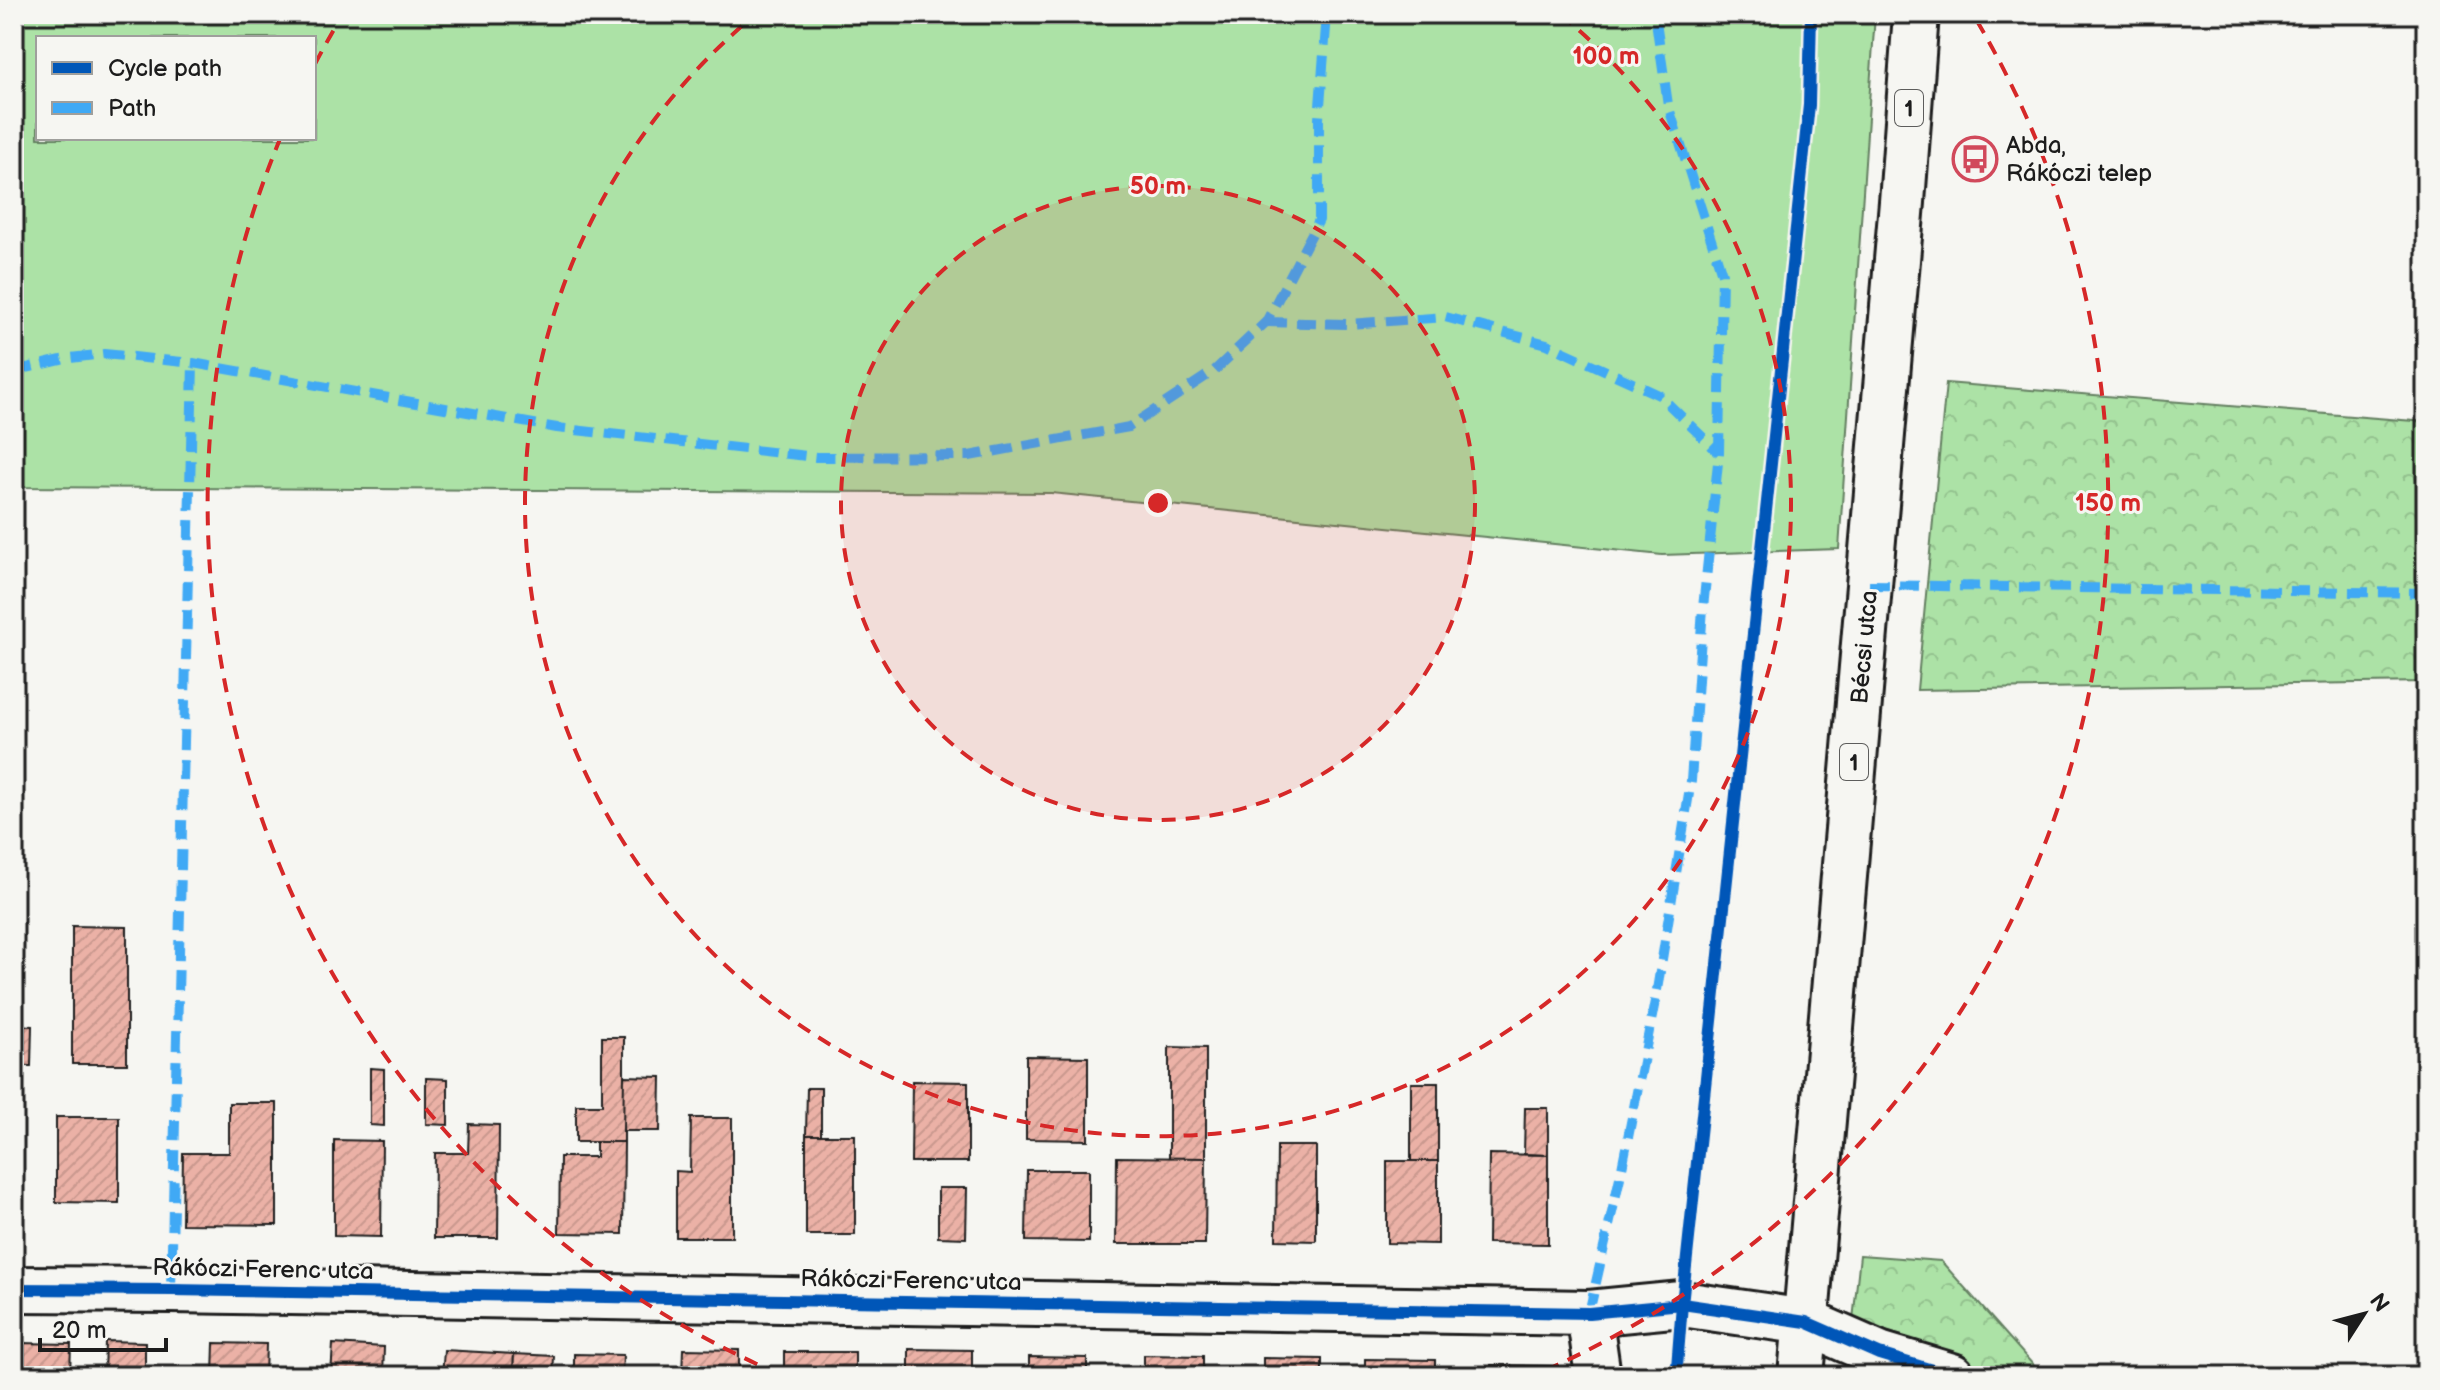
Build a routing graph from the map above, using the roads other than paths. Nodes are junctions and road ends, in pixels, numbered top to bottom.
1 (1916, 14) edge
2 (14, 1289) edge
3 (1589, 1313) junction
4 (1806, 1322) junction
5 (1598, 1376) edge
6 (1801, 1376) edge
7 (1952, 1376) edge

1 - 4 street, Bécsi utca / 1
2 - 3 street, Rákóczi Ferenc utca
3 - 4 street, Rákóczi Ferenc utca
3 - 5 street
4 - 6 street, Bécsi utca / 1
4 - 7 street, Rákóczi Ferenc utca

